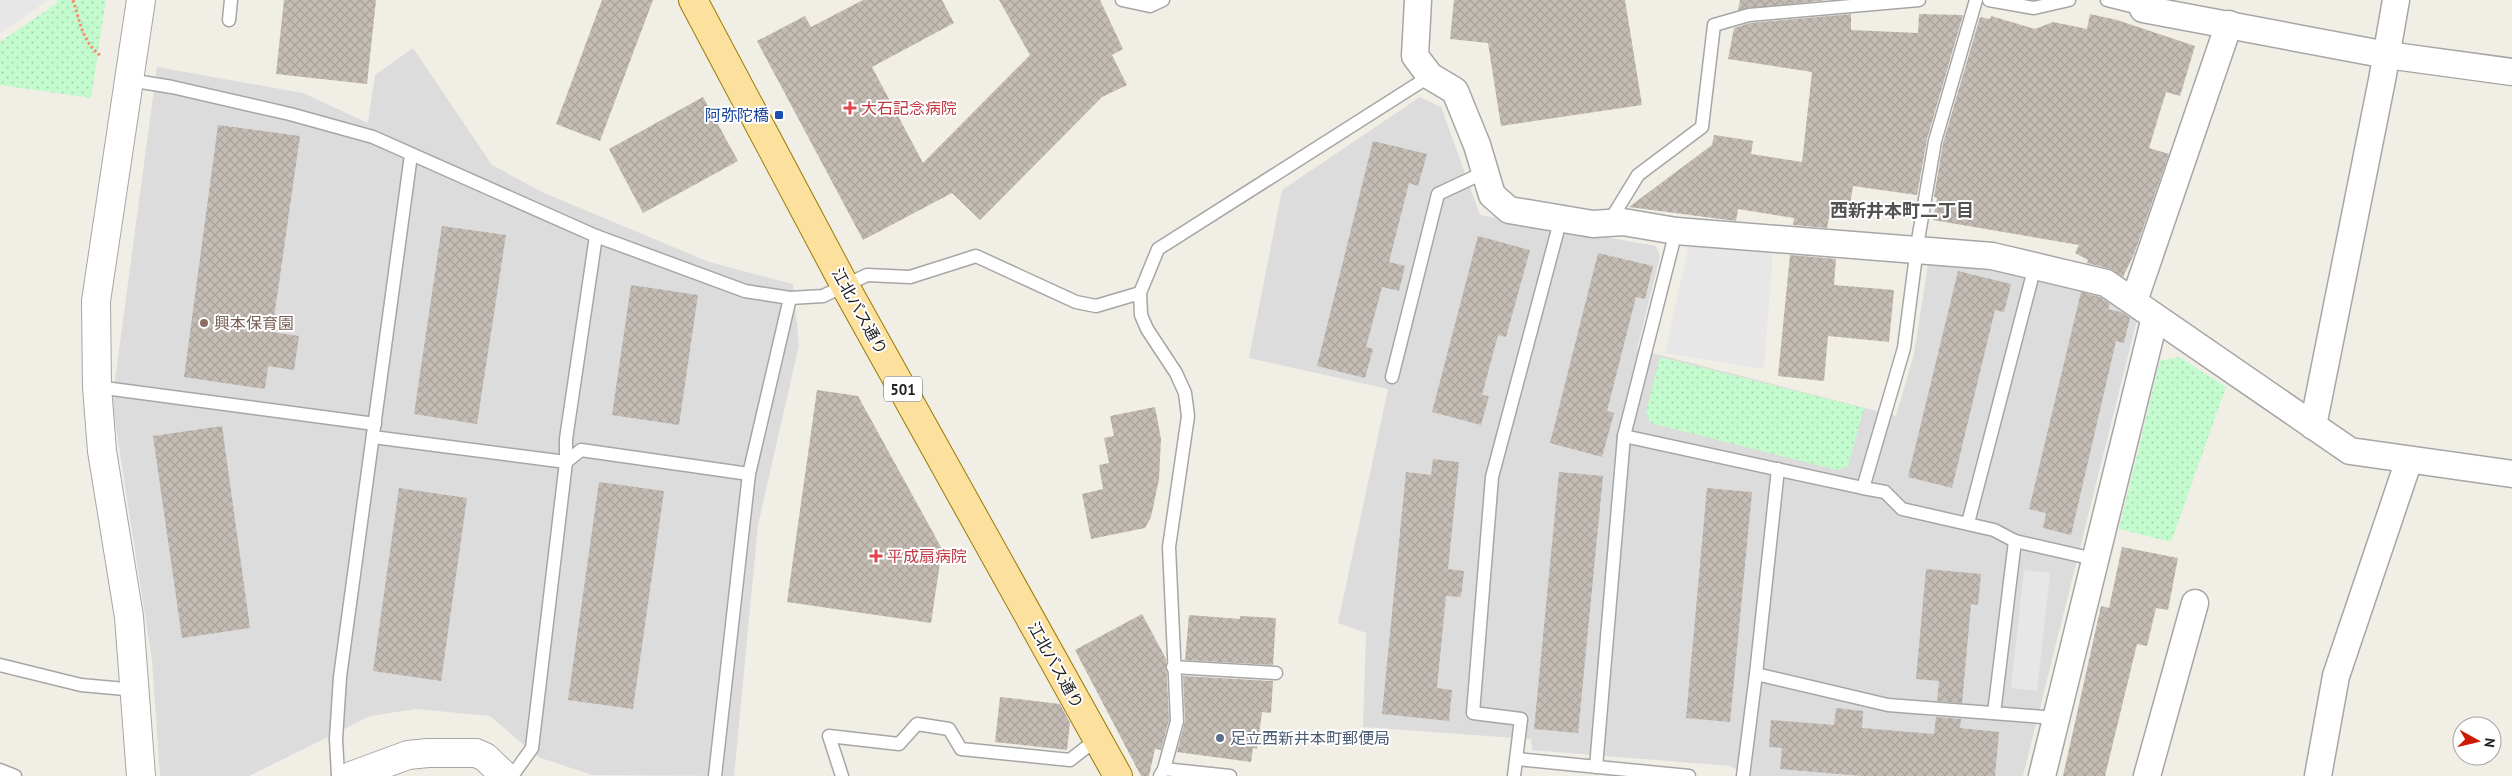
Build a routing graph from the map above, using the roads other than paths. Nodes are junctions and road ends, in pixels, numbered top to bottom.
1 (141, 0) edge
2 (231, 0) edge
3 (693, 0) edge
4 (1122, 0) edge
5 (1163, 0) edge
6 (1418, 0) edge
7 (1918, 0) edge
8 (1976, 0) edge
9 (1989, 0) edge
10 (2068, 0) edge
11 (2107, 0) edge
12 (2396, 0) edge
13 (1899, 2) edge
14 (2143, 5) edge
15 (229, 20) dead end
16 (2229, 24) junction
17 (2387, 55) junction
18 (2512, 72) edge
19 (1430, 76) junction
20 (129, 80) junction
21 (411, 154) junction
22 (1485, 172) junction
23 (1561, 218) junction
24 (1608, 224) junction
25 (1676, 231) junction
26 (596, 236) junction
27 (1916, 252) junction
28 (2035, 266) junction
29 (845, 286) junction
30 (1140, 293) junction
31 (790, 298) junction
32 (2134, 302) junction
33 (2155, 316) junction
34 (1392, 376) dead end
35 (97, 387) junction
36 (375, 424) junction
37 (2313, 426) junction
38 (1624, 436) junction
39 (373, 437) junction
40 (2408, 460) junction
41 (566, 462) junction
42 (1778, 469) junction
43 (749, 474) junction
44 (2512, 474) edge
45 (1863, 488) junction
46 (1968, 523) junction
47 (2015, 541) junction
48 (2094, 559) junction
49 (2195, 603) dead end
50 (0, 665) edge
51 (1173, 667) junction
52 (1276, 673) dead end
53 (1756, 674) junction
54 (136, 690) junction
55 (1994, 713) junction
56 (2056, 718) junction
57 (1097, 739) junction
58 (1517, 759) junction
59 (1596, 767) junction
60 (0, 770) edge
61 (1162, 773) edge
62 (1683, 775) edge
63 (15, 776) edge
64 (141, 776) edge
65 (338, 776) edge
66 (351, 776) edge
67 (505, 776) edge
68 (512, 776) edge
69 (716, 776) edge
70 (842, 776) edge
71 (1118, 776) edge
72 (1230, 776) edge
73 (1514, 776) edge
74 (1743, 776) edge
75 (2042, 776) edge
76 (2147, 776) edge
77 (2318, 776) edge

1 - 20 street
2 - 15 lane
3 - 29 main road, 江北バス通り / 501
4 - 5 lane
6 - 19 street
7 - 13 lane
8 - 27 lane
9 - 10 lane
11 - 14 lane
12 - 17 street
13 - 24 lane
14 - 16 street
16 - 17 street
16 - 32 street
17 - 18 street
17 - 37 street
19 - 22 street
19 - 30 lane
20 - 21 lane
20 - 35 street
21 - 26 lane
21 - 36 lane
22 - 23 street
22 - 34 lane
23 - 24 street
23 - 58 lane
24 - 25 street
25 - 27 street
25 - 38 lane
26 - 31 lane
26 - 41 lane
27 - 28 street
27 - 45 lane
28 - 32 street
28 - 46 lane
29 - 30 lane
29 - 31 lane
29 - 57 main road, 江北バス通り / 501
30 - 51 lane
31 - 43 lane
32 - 33 street
33 - 37 street
33 - 48 street
35 - 36 lane
35 - 54 street
36 - 39 lane
37 - 40 street
38 - 42 lane
38 - 59 lane
39 - 41 lane
39 - 65 lane
40 - 44 street
40 - 77 street
41 - 43 lane
41 - 68 lane
42 - 45 lane
42 - 53 lane
43 - 69 lane
45 - 46 lane
46 - 47 lane
47 - 48 lane
47 - 55 lane
48 - 56 street
49 - 76 street
50 - 54 lane
51 - 52 lane
51 - 61 lane
53 - 55 lane
53 - 74 lane
54 - 64 street
55 - 56 lane
56 - 75 street
57 - 70 lane
57 - 71 main road, 江北バス通り / 501
58 - 59 lane
58 - 73 lane
59 - 62 lane
60 - 63 lane
61 - 72 lane
66 - 67 street

